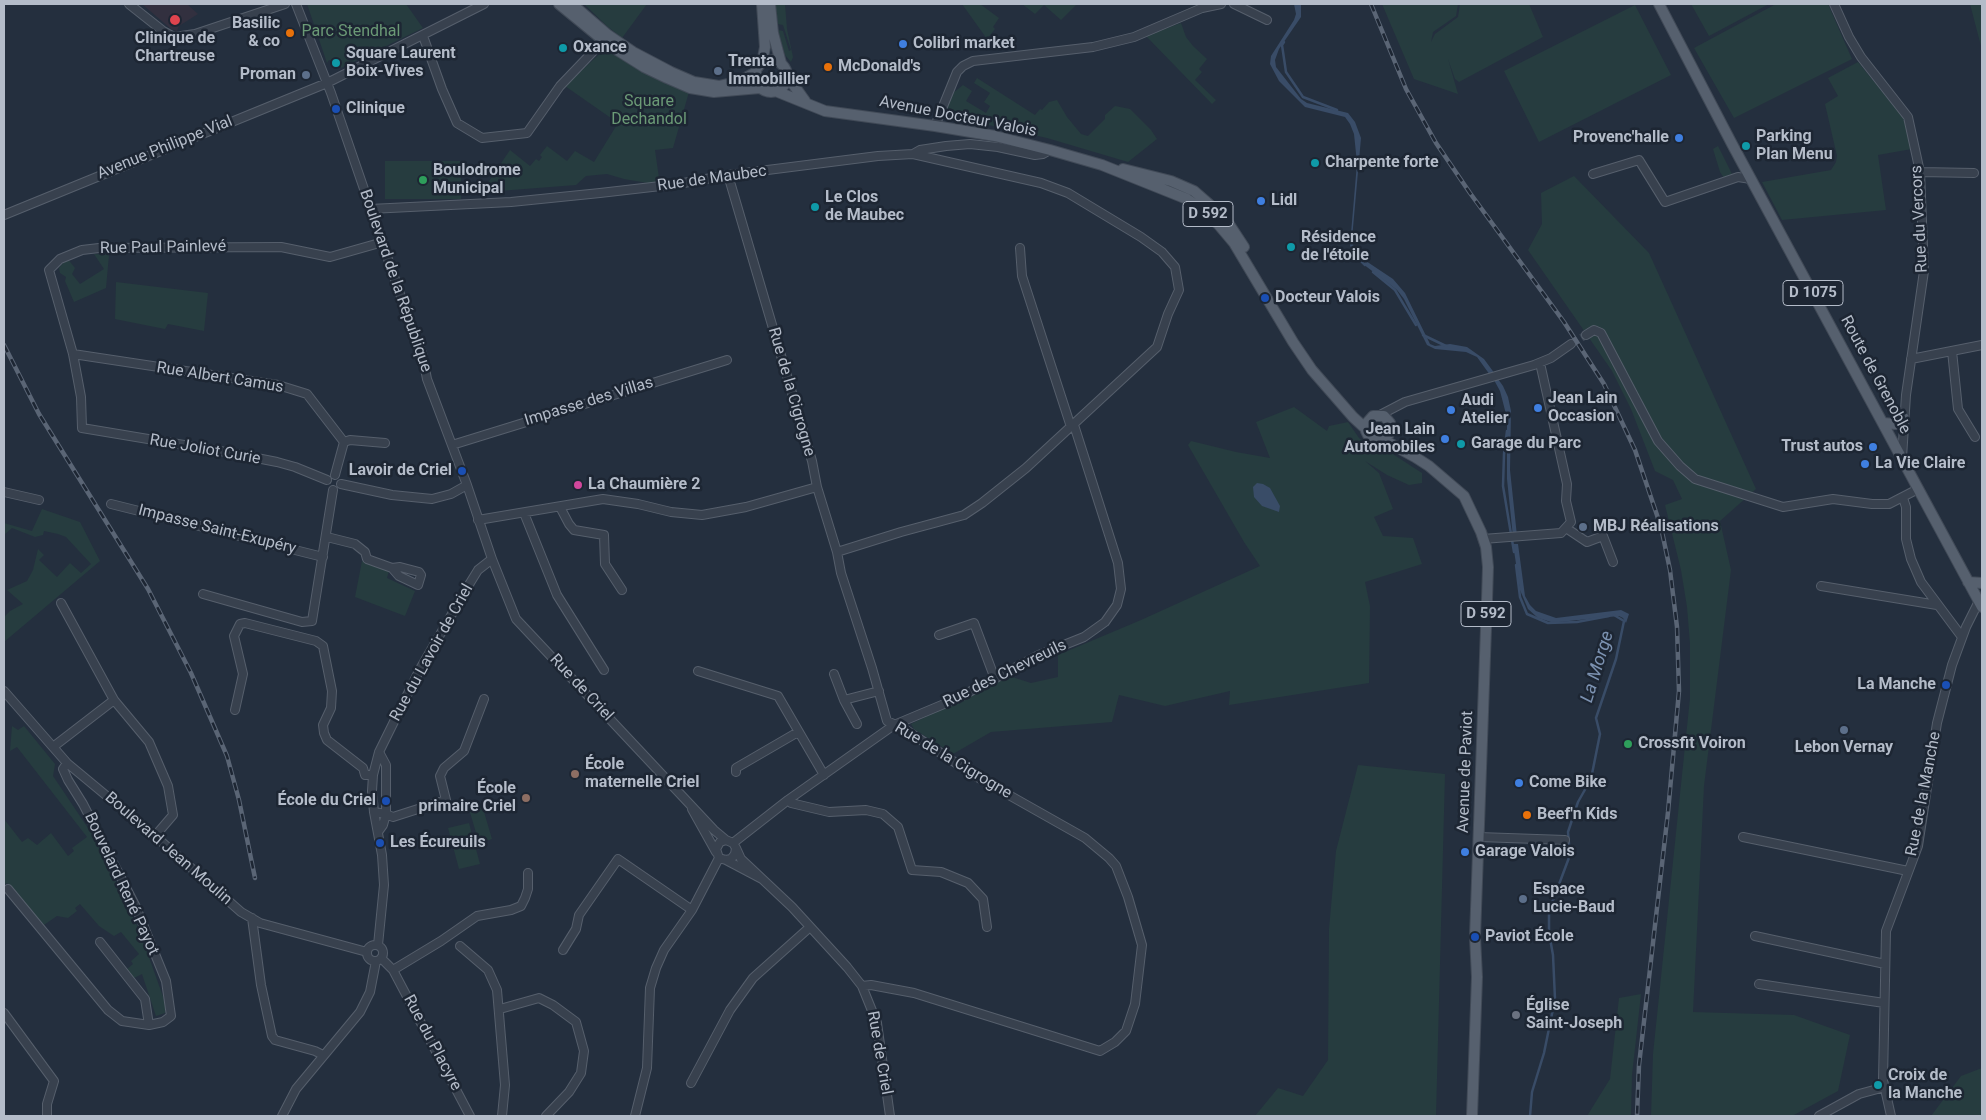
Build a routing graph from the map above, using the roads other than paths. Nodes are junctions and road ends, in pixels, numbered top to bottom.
1 (129, 4) edge
2 (285, 4) edge
3 (296, 4) edge
4 (484, 4) edge
5 (559, 4) edge
6 (572, 4) edge
7 (762, 4) edge
8 (770, 4) edge
9 (1221, 4) edge
10 (1234, 4) edge
11 (1659, 4) edge
12 (1834, 4) edge
13 (1267, 20) dead end
14 (423, 36) junction
15 (606, 38) junction
16 (762, 63) junction
17 (781, 63) junction
18 (756, 72) junction
19 (788, 77) junction
20 (327, 84) junction
21 (760, 88) junction
22 (778, 92) junction
23 (807, 104) junction
24 (935, 126) junction
25 (1050, 150) junction
26 (913, 154) junction
27 (1920, 172) junction
28 (1974, 173) dead end
29 (1593, 174) dead end
30 (728, 175) junction
31 (1751, 179) junction
32 (370, 209) junction
33 (4, 214) edge
34 (382, 242) junction
35 (1020, 248) dead end
36 (1586, 335) dead end
37 (1571, 344) tunnel mouth
38 (1982, 345) edge
39 (1952, 352) junction
40 (73, 354) junction
41 (1911, 359) junction
42 (727, 360) dead end
43 (1540, 362) junction
44 (1341, 402) junction
45 (1396, 407) junction
46 (1376, 416) junction
47 (1904, 420) junction
48 (1883, 423) junction
49 (1072, 426) junction
50 (1390, 426) junction
51 (82, 428) joint
52 (1365, 428) junction
53 (1891, 436) junction
54 (1975, 437) dead end
55 (1382, 440) junction
56 (344, 442) junction
57 (385, 444) dead end
58 (452, 445) junction
59 (1415, 456) junction
60 (1902, 458) junction
61 (335, 475) junction
62 (326, 480) junction
63 (341, 484) junction
64 (467, 485) junction
65 (817, 487) junction
66 (1918, 489) junction
67 (334, 490) junction
68 (4, 492) edge
69 (1902, 498) junction
70 (39, 500) dead end
71 (112, 504) dead end
72 (560, 508) junction
73 (524, 512) junction
74 (478, 520) junction
75 (1566, 528) junction
76 (327, 536) junction
77 (1483, 539) junction
78 (837, 552) junction
79 (323, 557) junction
80 (492, 559) junction
81 (1613, 562) dead end
82 (392, 568) dead end
83 (1968, 582) junction
84 (1982, 583) edge
85 (1822, 586) dead end
86 (622, 590) dead end
87 (203, 594) dead end
88 (1981, 602) edge
89 (61, 603) dead end
90 (1937, 605) junction
91 (940, 635) dead end
92 (1962, 637) junction
93 (604, 670) dead end
94 (698, 671) dead end
95 (834, 674) dead end
96 (995, 679) junction
97 (4, 691) edge
98 (879, 691) junction
99 (484, 699) dead end
100 (114, 700) junction
101 (844, 700) junction
102 (235, 710) dead end
103 (857, 724) dead end
104 (894, 725) junction
105 (798, 732) junction
106 (53, 747) junction
107 (379, 752) junction
108 (67, 763) junction
109 (736, 772) dead end
110 (373, 775) junction
111 (824, 775) junction
112 (788, 800) junction
113 (690, 805) junction
114 (374, 812) junction
115 (386, 814) junction
116 (378, 832) junction
117 (155, 836) junction
118 (1479, 837) junction
119 (1743, 837) dead end
120 (1565, 840) dead end
121 (732, 844) junction
122 (720, 857) junction
123 (1908, 871) junction
124 (528, 873) dead end
125 (764, 880) junction
126 (8, 888) dead end
127 (692, 910) junction
128 (252, 918) junction
129 (810, 927) junction
130 (986, 927) dead end
131 (1755, 936) dead end
132 (100, 942) dead end
133 (378, 945) junction
134 (460, 946) dead end
135 (564, 950) dead end
136 (367, 952) junction
137 (379, 959) junction
138 (1885, 964) junction
139 (393, 970) junction
140 (1759, 984) dead end
141 (862, 986) junction
142 (1884, 1003) junction
143 (500, 1009) junction
144 (4, 1013) edge
145 (149, 1025) junction
146 (323, 1055) junction
147 (691, 1083) dead end
148 (1884, 1084) junction
149 (47, 1116) edge
150 (282, 1116) edge
151 (470, 1116) edge
152 (502, 1116) edge
153 (546, 1116) edge
154 (635, 1116) edge
155 (890, 1116) edge
156 (1472, 1116) edge
157 (1819, 1116) edge
158 (1892, 1116) edge

1 - 2 street
3 - 20 street, Boulevard de la République
4 - 14 street, Avenue Philippe Vial
5 - 15 main road
6 - 15 main road
7 - 16 main road
8 - 17 main road
9 - 24 street
10 - 13 street
11 - 31 main road, Route de Grenoble / D 1075
12 - 27 street, Rue du Vercors
14 - 15 street
14 - 20 street, Avenue Philippe Vial
15 - 18 main road
15 - 21 main road
16 - 17 main road
16 - 18 main road
17 - 19 main road
18 - 21 main road
19 - 22 main road
19 - 23 main road
20 - 32 street, Boulevard de la République
20 - 33 street, Avenue Philippe Vial
21 - 22 main road
22 - 23 main road, D 592
23 - 24 main road, Avenue Docteur Valois / D 592
24 - 25 main road, Avenue Docteur Valois / D 592
25 - 26 street, Rue de Maubec
25 - 44 main road, Avenue Docteur Valois / D 592
26 - 30 street, Rue de Maubec
26 - 49 street
27 - 28 street
27 - 41 street, Rue du Vercors
29 - 31 street
30 - 32 street, Rue de Maubec
30 - 65 street, Rue de la Cigrogne
31 - 48 main road, Route de Grenoble / D 1075
32 - 34 street, Boulevard de la République
34 - 40 street, Rue Paul Painlevé
34 - 58 street, Boulevard de la République
35 - 49 street, Rue des Chevreuils
36 - 69 street
37 - 43 street
38 - 39 street
39 - 41 street
39 - 54 street
40 - 51 street, Rue Paul Painlevé
40 - 56 street, Rue Albert Camus
41 - 47 street, Rue du Vercors
42 - 58 street, Impasse des Villas
43 - 45 street
43 - 75 street
44 - 46 main road, Avenue Docteur Valois / D 592
44 - 52 main road, Avenue Docteur Valois / D 592
45 - 46 street
45 - 50 street
46 - 50 main road
46 - 52 main road
47 - 48 main road
47 - 53 main road
47 - 60 street, Rue du Vercors
48 - 53 main road, Route de Grenoble / D 1075
49 - 78 street
49 - 96 street, Rue des Chevreuils
50 - 55 main road
50 - 59 main road, Avenue de Paviot / D 592
51 - 62 street, Rue Joliot Curie
52 - 55 main road
53 - 60 main road, Route de Grenoble / D 1075
55 - 59 main road, Avenue de Paviot / D 592
56 - 57 street
56 - 61 street
58 - 64 street, Boulevard de la République
59 - 77 main road, Avenue de Paviot / D 592
60 - 66 main road, Route de Grenoble / D 1075
61 - 62 street
61 - 63 street
62 - 67 street, Rue Joliot Curie
63 - 64 street
63 - 67 street
64 - 74 street, Boulevard de la République
65 - 72 street
65 - 78 street, Rue de la Cigrogne
66 - 69 street
66 - 83 main road, Route de Grenoble / D 1075
67 - 76 street
68 - 70 street
69 - 90 street
71 - 79 street, Impasse Saint-Exupéry
72 - 73 street
72 - 86 street
73 - 74 street
73 - 93 street
74 - 80 street, Boulevard de la République
75 - 77 street
75 - 81 street
76 - 79 street
76 - 82 street
77 - 118 main road, Avenue de Paviot / D 592
78 - 98 street, Rue de la Cigrogne
79 - 87 street
80 - 107 street, Rue du Lavoir de Criel
80 - 113 street, Rue de Criel
83 - 84 main road
83 - 88 main road, Route de Grenoble / D 1075
85 - 90 street
88 - 92 street, Rue de la Manche
89 - 100 street
90 - 92 street
91 - 96 street
92 - 123 street, Rue de la Manche
94 - 105 street
95 - 101 street
96 - 104 street, Rue des Chevreuils
97 - 106 street, Boulevard Jean Moulin
98 - 101 street
98 - 104 street, Rue de la Cigrogne
99 - 115 street
100 - 106 street
100 - 117 street
101 - 103 street
102 - 110 street
104 - 111 street, Rue des Chevreuils
104 - 141 street, Rue de la Cigrogne
105 - 109 street
105 - 111 street
106 - 108 street, Boulevard Jean Moulin
107 - 110 street, Rue du Lavoir de Criel
107 - 115 street
108 - 117 street, Boulevard Jean Moulin
108 - 145 street, Bouvelard René Payot
110 - 114 street, Rue du Lavoir de Criel
111 - 112 street, Rue des Chevreuils
112 - 121 street, Rue des Chevreuils
112 - 130 street
113 - 121 street, Rue de Criel
113 - 122 street, Rue de Criel
114 - 115 street
114 - 116 street, Rue du Lavoir de Criel
115 - 116 street
116 - 133 street, Rue du Lavoir de Criel
117 - 128 street, Boulevard Jean Moulin
118 - 120 street
118 - 156 main road, Avenue de Paviot / D 592
119 - 123 street
121 - 122 street
121 - 122 street
121 - 125 street, Rue de Criel
122 - 125 street, Rue de Criel
122 - 127 street
123 - 138 street, Rue de la Manche
124 - 139 street
125 - 129 street, Rue de Criel
126 - 145 street, Bouvelard René Payot
127 - 135 street
127 - 154 street
128 - 136 street, Boulevard Jean Moulin
128 - 146 street
129 - 141 street, Rue de Criel
129 - 147 street
131 - 138 street
132 - 145 street
133 - 136 street
133 - 137 street
134 - 143 street
136 - 137 street
137 - 139 street, Rue du Placyre
137 - 146 street
138 - 142 street, Rue de la Manche
139 - 151 street, Rue du Placyre
140 - 142 street
141 - 155 street, Rue de Criel
142 - 148 street, Rue de la Manche
143 - 152 street
143 - 153 street
144 - 149 street
146 - 150 street
148 - 157 street
148 - 158 street, Rue de la Manche

